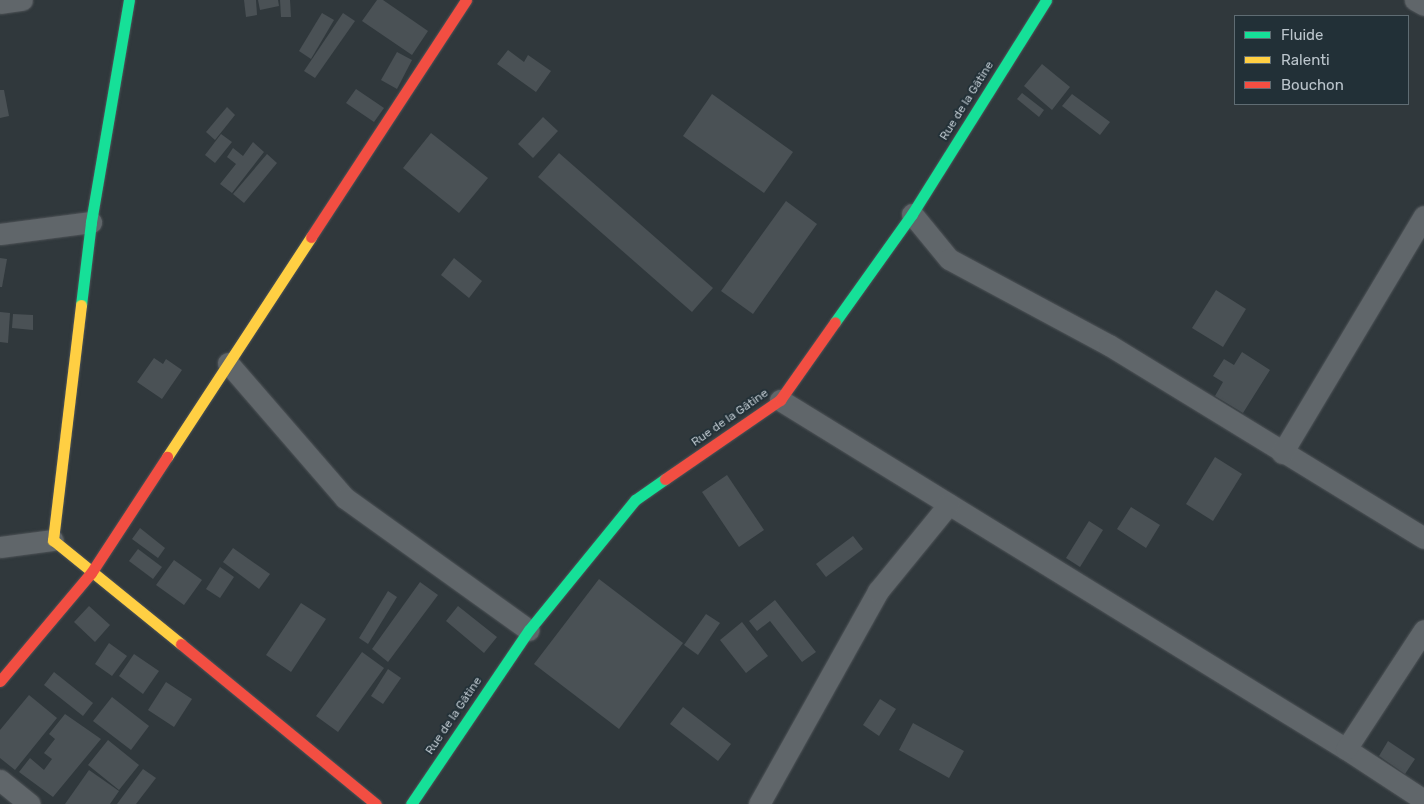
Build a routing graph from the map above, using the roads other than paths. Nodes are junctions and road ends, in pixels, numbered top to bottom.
1 (22, 0) edge
2 (129, 0) edge
3 (466, 0) edge
4 (1046, 0) edge
5 (1415, 0) edge
6 (0, 3) edge
7 (1424, 5) edge
8 (912, 214) junction
9 (1424, 216) edge
10 (90, 222) junction
11 (0, 234) edge
12 (228, 364) junction
13 (780, 400) junction
14 (1282, 453) junction
15 (949, 504) junction
16 (1424, 538) edge
17 (53, 540) junction
18 (0, 547) edge
19 (91, 573) junction
20 (529, 630) junction
21 (1424, 630) edge
22 (0, 681) edge
23 (1346, 749) junction
24 (0, 780) edge
25 (1424, 800) edge
26 (30, 804) edge
27 (376, 804) edge
28 (411, 804) edge
29 (759, 804) edge

1 - 6 street
2 - 10 street
3 - 12 street
4 - 8 street, Rue de la Gâtine
5 - 7 street
8 - 13 street, Rue de la Gâtine
8 - 14 street
9 - 14 street
10 - 11 street
10 - 17 street
12 - 19 street
12 - 20 street
13 - 15 street
13 - 20 street, Rue de la Gâtine
14 - 16 street
15 - 23 street
15 - 29 street
17 - 18 street
17 - 19 street
19 - 22 street
19 - 27 street
20 - 28 street, Rue de la Gâtine
21 - 23 street
23 - 25 street
24 - 26 street

